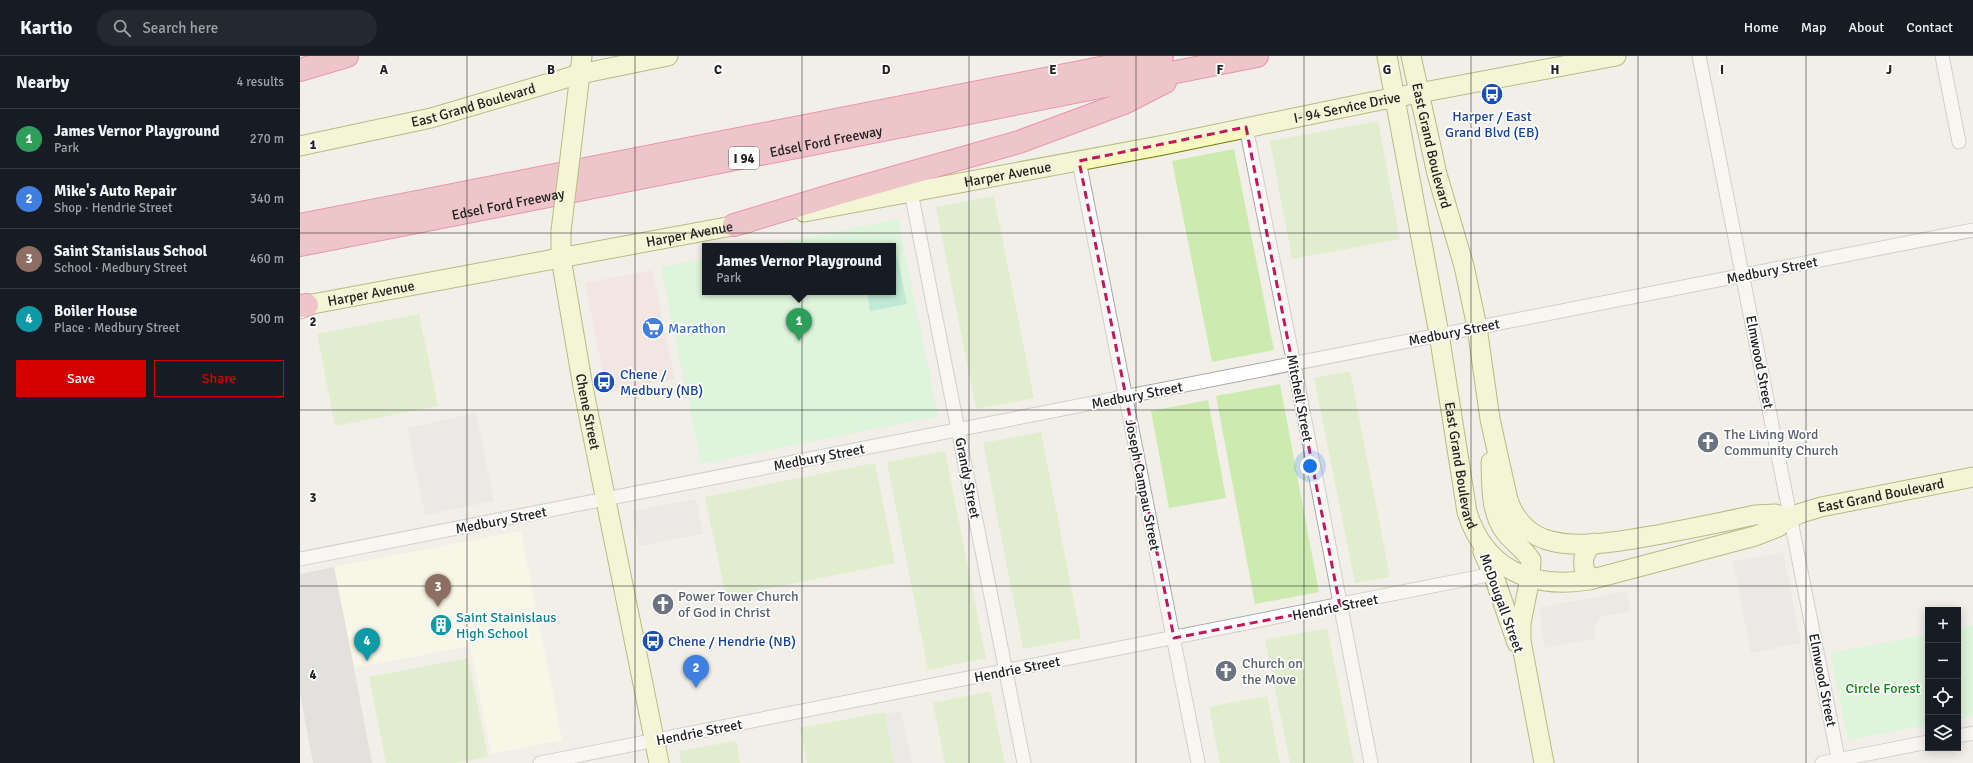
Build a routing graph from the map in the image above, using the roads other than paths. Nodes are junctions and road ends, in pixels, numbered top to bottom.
1 (347, 56) edge
2 (1162, 56) edge
3 (1257, 56) edge
4 (1411, 56) edge
5 (1616, 56) edge
6 (1699, 56) edge
7 (1942, 56) edge
8 (659, 57) edge
9 (1388, 58) edge
10 (581, 65) edge
11 (300, 70) edge
12 (1187, 70) junction
13 (1419, 93) junction
14 (1395, 97) junction
15 (1246, 127) junction
16 (1959, 142) dead end
17 (300, 146) edge
18 (1079, 161) junction
19 (911, 192) junction
20 (300, 225) edge
21 (734, 225) junction
22 (1973, 230) edge
23 (300, 245) edge
24 (561, 258) junction
25 (1743, 276) junction
26 (302, 307) edge
27 (1476, 327) junction
28 (1439, 334) junction
29 (1294, 364) junction
30 (1126, 397) junction
31 (1490, 419) junction
32 (958, 430) junction
33 (1973, 477) edge
34 (606, 499) junction
35 (1790, 518) junction
36 (1479, 543) junction
37 (1594, 543) junction
38 (300, 559) edge
39 (1493, 574) junction
40 (1530, 578) junction
41 (1594, 578) junction
42 (1340, 606) junction
43 (1174, 638) junction
44 (1524, 663) junction
45 (1006, 671) junction
46 (1973, 733) edge
47 (1961, 735) edge
48 (654, 740) junction
49 (1925, 743) edge
50 (1839, 761) edge
51 (540, 763) edge
52 (659, 763) edge
53 (1024, 763) edge
54 (1198, 763) edge
55 (1371, 763) edge
56 (1544, 763) edge
57 (1822, 763) edge

1 - 11 highway
2 - 20 highway, Edsel Ford Freeway / I 94
3 - 12 highway, Edsel Ford Freeway / I 94
4 - 13 main road, East Grand Boulevard
5 - 13 main road, I- 94 Service Drive
6 - 25 street, Elmwood Street
7 - 16 street
8 - 10 main road, East Grand Boulevard
9 - 14 main road, East Grand Boulevard
10 - 17 main road, East Grand Boulevard
10 - 24 main road, Chene Street, bridge
12 - 21 highway
12 - 23 highway, Edsel Ford Freeway / I 94
13 - 14 main road, I- 94 Service Drive
13 - 27 main road, East Grand Boulevard
14 - 15 main road, I- 94 Service Drive
14 - 28 main road, East Grand Boulevard
15 - 18 main road, I- 94 Service Drive
15 - 29 street, Mitchell Street
18 - 19 main road, Harper Avenue
18 - 30 street, Joseph Campau Street
19 - 21 main road, Harper Avenue
19 - 32 street, Grandy Street
21 - 24 main road, Harper Avenue
22 - 25 street, Medbury Street
24 - 26 main road, Harper Avenue
24 - 34 main road, Chene Street
25 - 27 street, Medbury Street
25 - 35 street, Elmwood Street
27 - 28 street, Medbury Street
27 - 31 main road, East Grand Boulevard
28 - 29 street, Medbury Street
28 - 36 main road, East Grand Boulevard
29 - 30 street, Medbury Street
29 - 42 street, Mitchell Street
30 - 32 street, Medbury Street
30 - 43 street, Joseph Campau Street
31 - 37 main road, East Grand Boulevard
31 - 40 main road, McDougall Street
32 - 34 street, Medbury Street
32 - 45 street, Grandy Street
33 - 35 main road, East Grand Boulevard
34 - 38 street, Medbury Street
34 - 48 main road, Chene Street
35 - 37 main road, East Grand Boulevard
35 - 41 main road, East Grand Boulevard
35 - 50 street, Elmwood Street
36 - 39 main road, McDougall Street
36 - 40 main road, East Grand Boulevard
37 - 41 main road
39 - 42 street, Hendrie Street
39 - 44 main road, McDougall Street
40 - 41 main road, East Grand Boulevard
40 - 44 main road, McDougall Street
42 - 43 street, Hendrie Street
42 - 55 street, Mitchell Street
43 - 45 street, Hendrie Street
43 - 54 street, Joseph Campau Street
44 - 56 main road, McDougall Street
45 - 48 street, Hendrie Street
45 - 53 street, Grandy Street
46 - 47 street
48 - 51 street, Hendrie Street
48 - 52 main road, Chene Street
49 - 50 street
50 - 57 street

